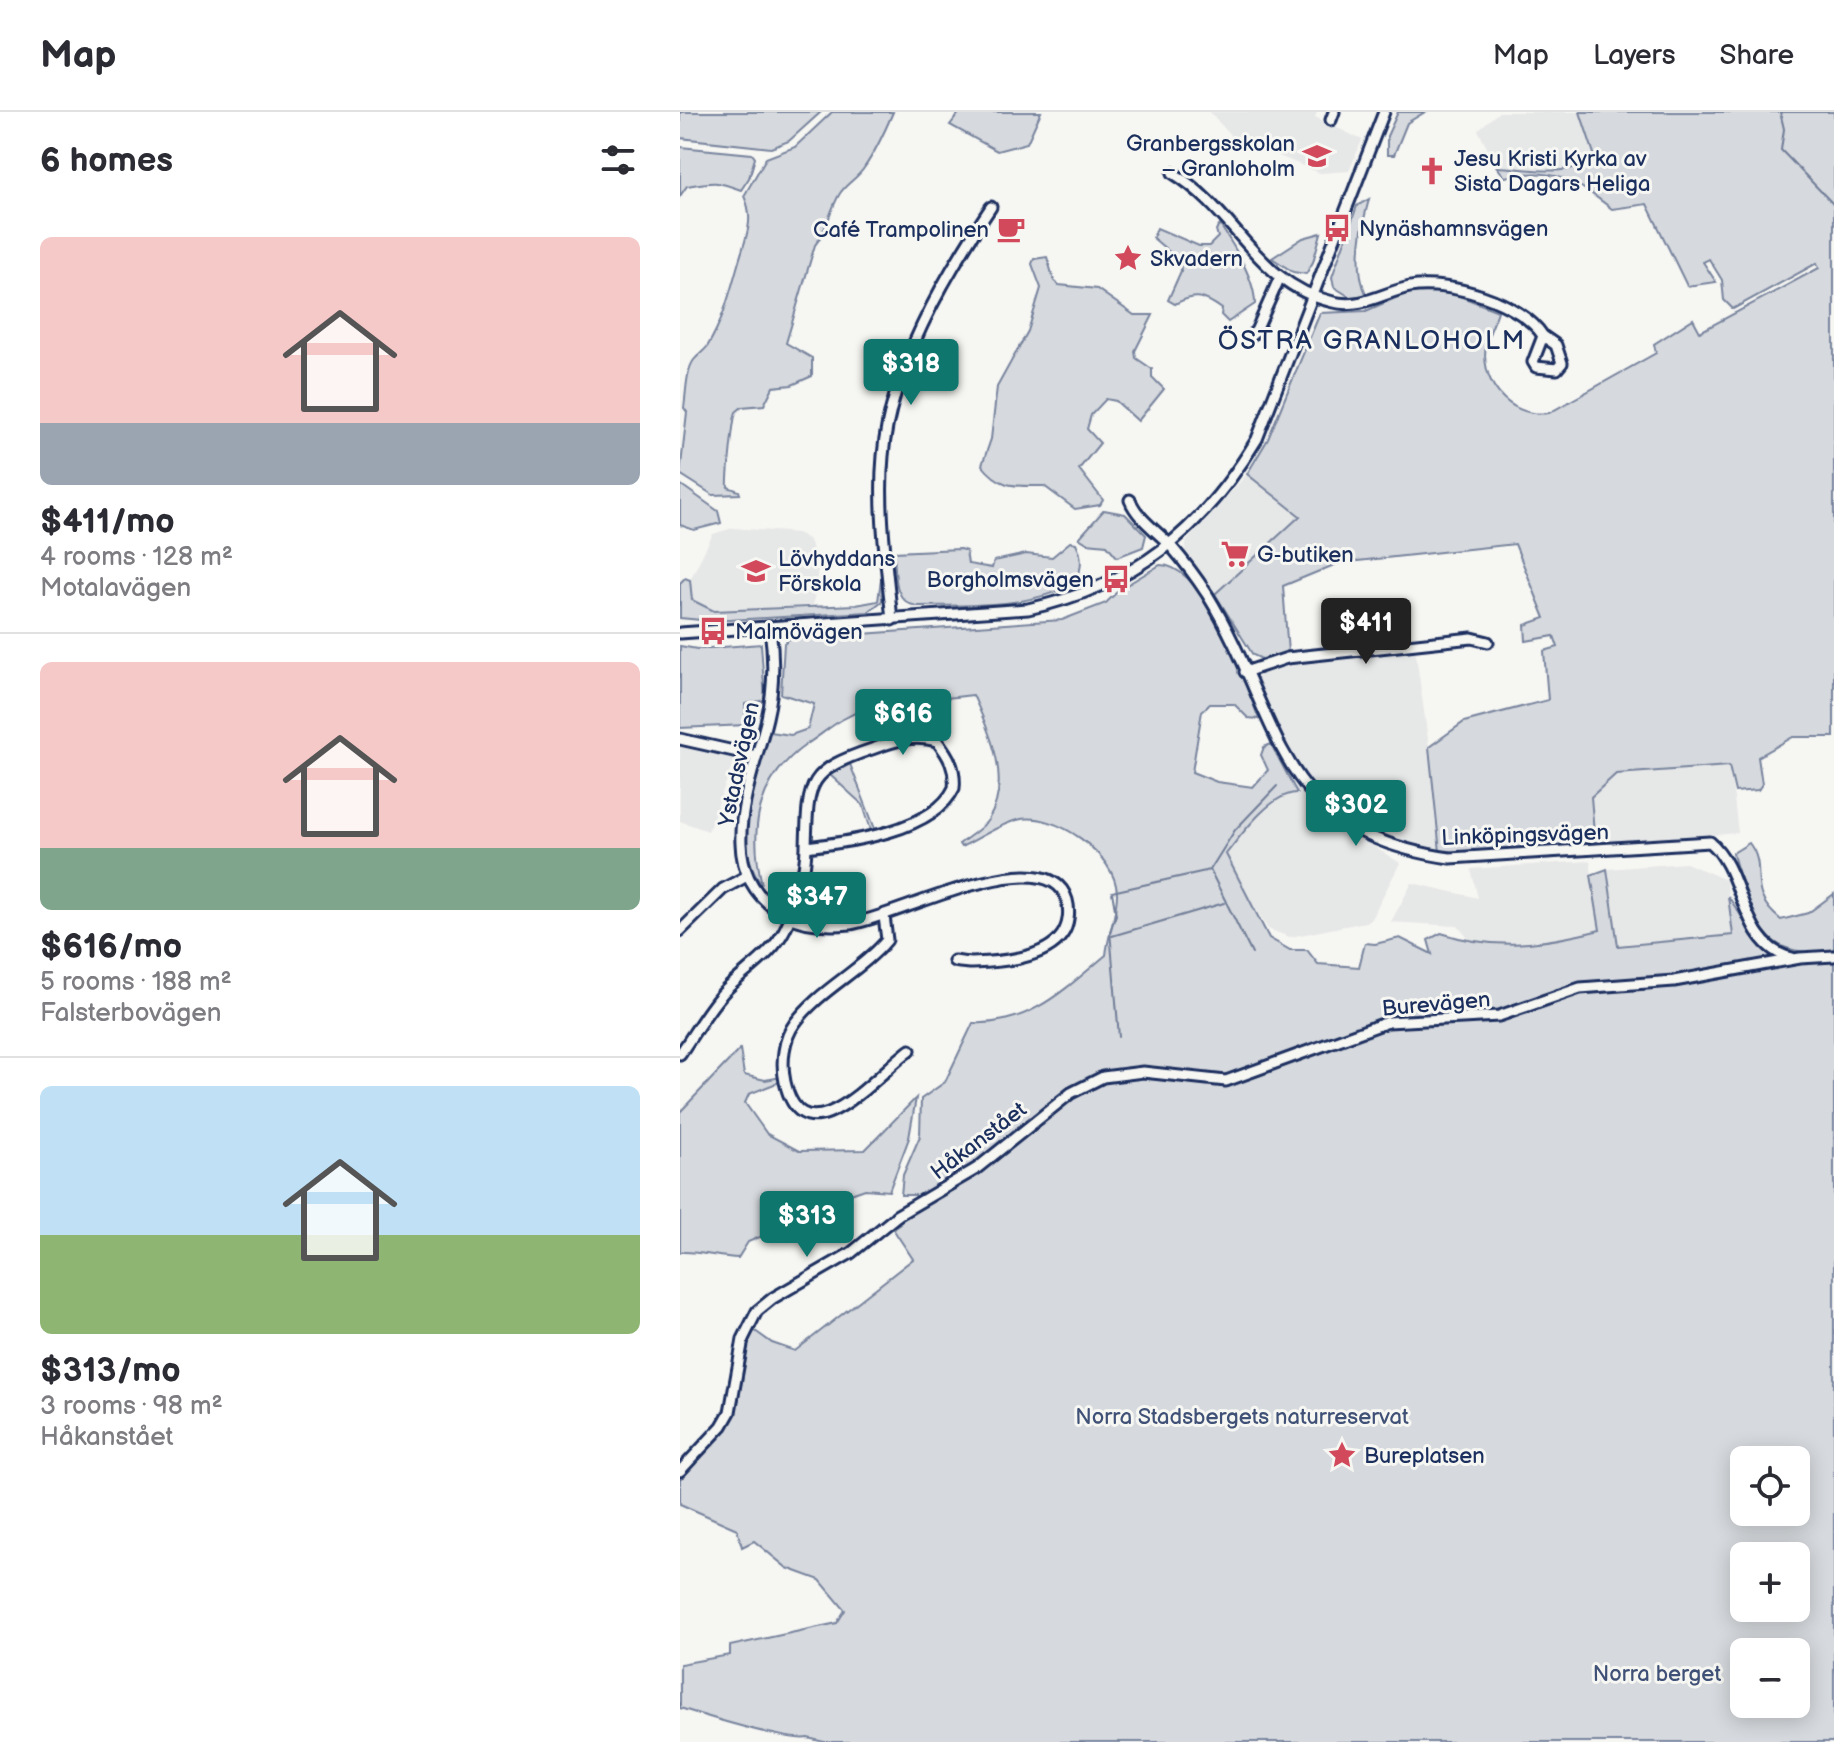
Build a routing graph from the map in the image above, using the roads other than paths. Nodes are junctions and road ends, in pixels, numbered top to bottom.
1 (1384, 112) edge
2 (1173, 173) dead end
3 (991, 207) dead end
4 (1279, 279) junction
5 (1313, 294) junction
6 (1543, 336) dead end
7 (1249, 337) dead end
8 (1130, 500) dead end
9 (1170, 545) junction
10 (892, 620) junction
11 (770, 628) junction
12 (680, 633) edge
13 (1488, 642) dead end
14 (1245, 672) junction
15 (680, 739) edge
16 (756, 756) junction
17 (806, 847) junction
18 (747, 876) junction
19 (884, 916) junction
20 (789, 917) junction
21 (680, 931) edge
22 (1834, 956) edge
23 (1800, 958) junction
24 (954, 961) dead end
25 (910, 1050) dead end
26 (680, 1054) edge
27 (1053, 1106) joint
28 (680, 1471) edge

1 - 5 street
2 - 4 street
3 - 10 street
4 - 5 street
4 - 7 street
5 - 6 street
5 - 9 street
8 - 9 street
9 - 10 street
9 - 14 street, Linköpingsvägen
10 - 11 street
11 - 12 street
11 - 16 street, Ystadsvägen
13 - 14 street
14 - 23 street, Linköpingsvägen
15 - 16 street
16 - 18 street, Ystadsvägen
17 - 17 street
17 - 20 street
18 - 20 street
18 - 21 street
19 - 20 street
19 - 24 street
19 - 25 street
20 - 26 street
22 - 23 street, Burevägen
23 - 27 street, Burevägen
27 - 28 street, Håkanstået

